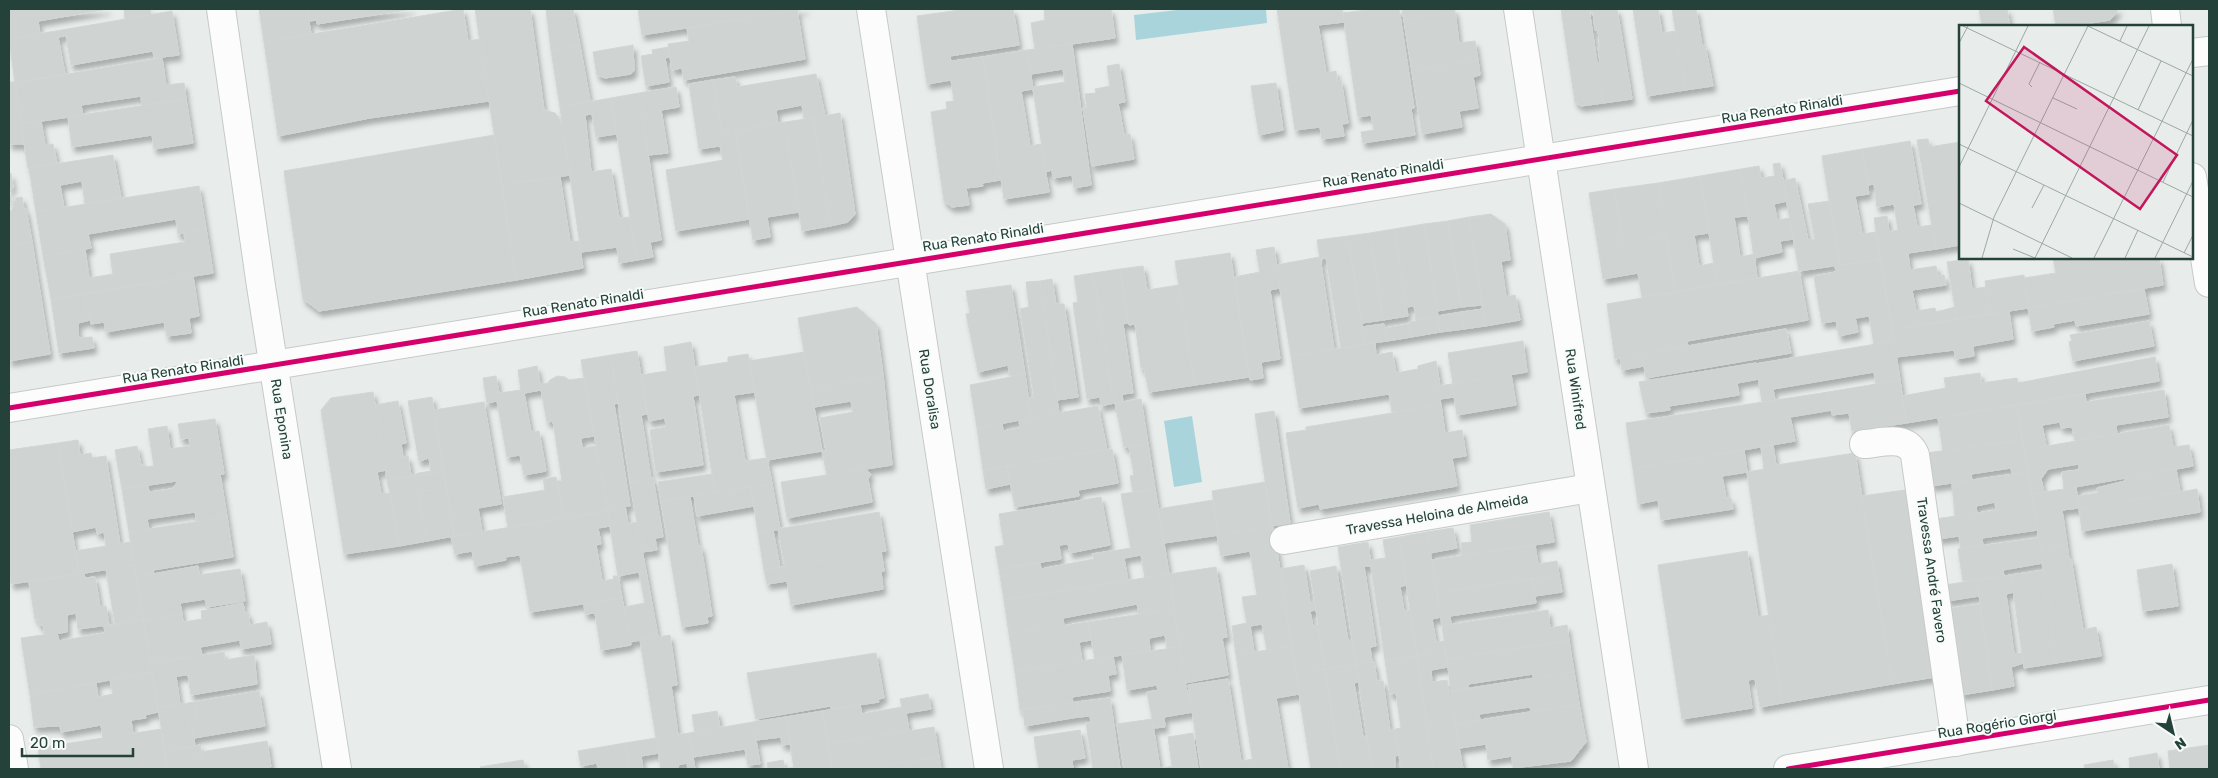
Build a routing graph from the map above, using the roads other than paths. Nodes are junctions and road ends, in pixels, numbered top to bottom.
1 (221, 9) edge
2 (871, 9) edge
3 (1518, 9) edge
4 (2165, 9) edge
5 (2167, 25) edge
6 (2209, 51) edge
7 (2193, 53) edge
8 (1959, 91) edge
9 (1542, 159) junction
10 (2193, 183) edge
11 (910, 260) junction
12 (2209, 283) edge
13 (273, 366) junction
14 (9, 408) edge
15 (1864, 444) dead end
16 (1590, 488) junction
17 (1284, 540) dead end
18 (2209, 700) edge
19 (9, 739) edge
20 (1956, 742) junction
21 (14, 769) edge
22 (338, 769) edge
23 (989, 769) edge
24 (1634, 769) edge
25 (1788, 769) edge

1 - 13 street, Rua Eponina
2 - 11 street, Rua Doralisa
3 - 9 street, Rua Winifred
4 - 5 street
6 - 7 street
8 - 9 street, Rua Renato Rinaldi
9 - 11 street, Rua Renato Rinaldi
9 - 16 street, Rua Winifred
10 - 12 street
11 - 13 street, Rua Renato Rinaldi
11 - 23 street, Rua Doralisa
13 - 14 street, Rua Renato Rinaldi
13 - 22 street, Rua Eponina
15 - 20 street, Travessa André Favero
16 - 17 street, Travessa Heloina de Almeida
16 - 24 street, Rua Winifred
18 - 20 street, Rua Rogério Giorgi
19 - 21 street
20 - 25 street, Rua Rogério Giorgi

